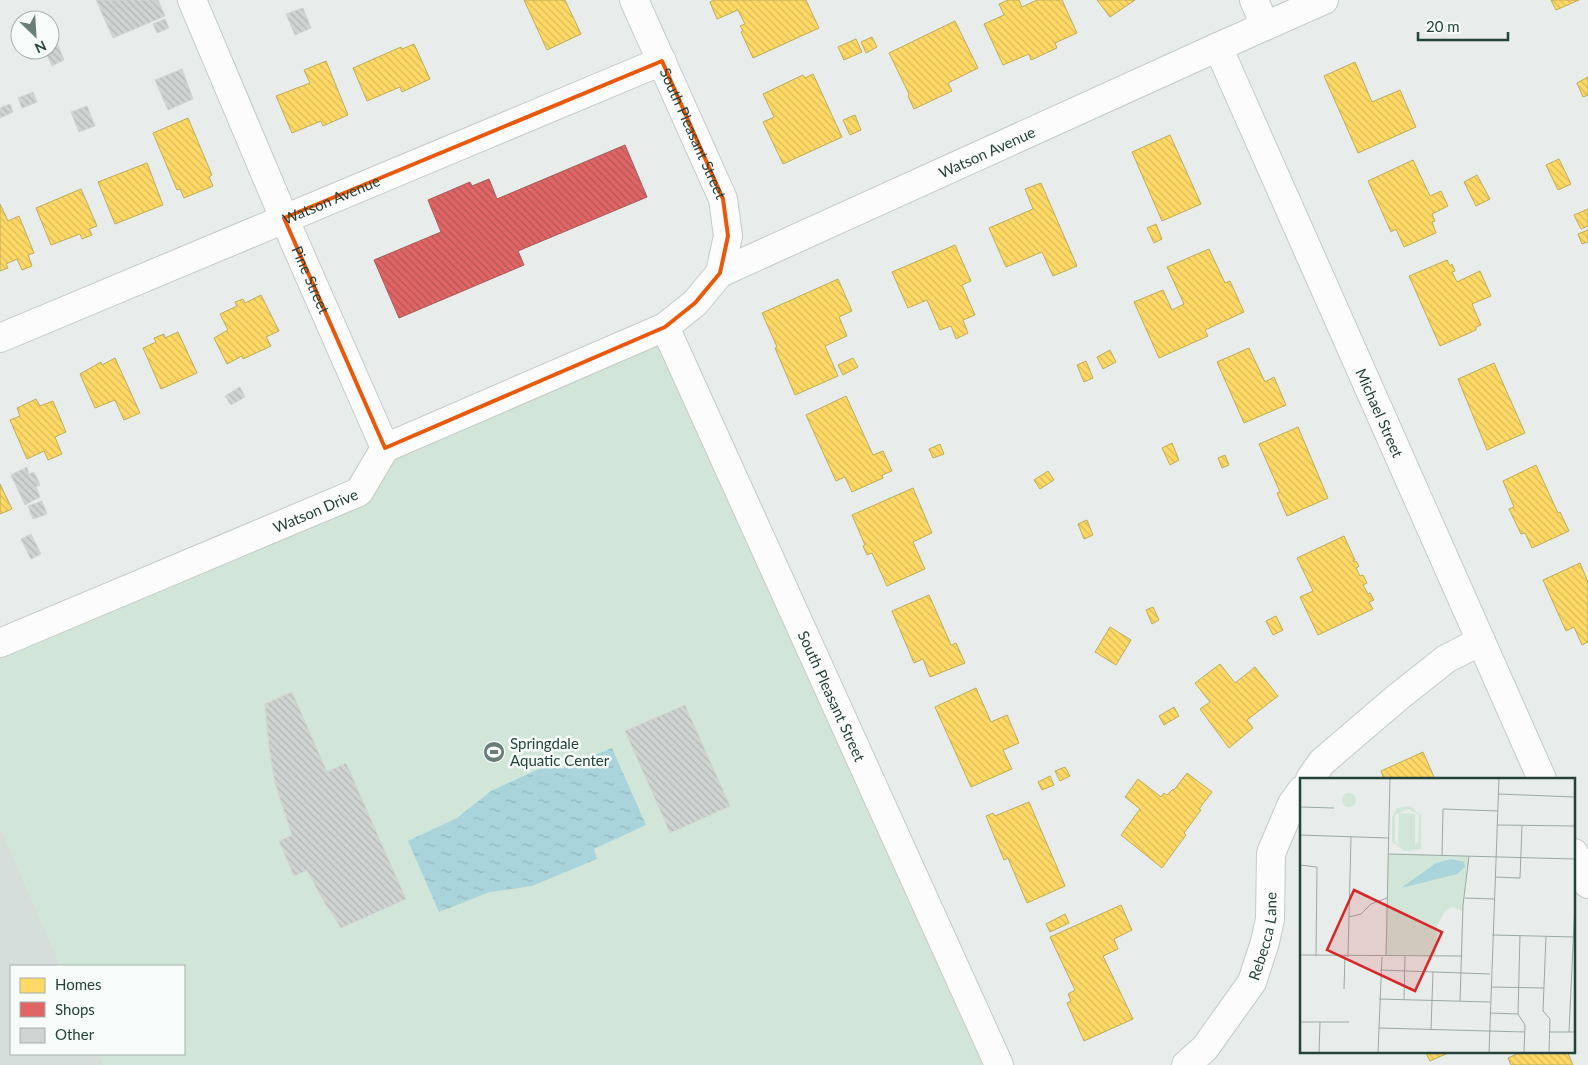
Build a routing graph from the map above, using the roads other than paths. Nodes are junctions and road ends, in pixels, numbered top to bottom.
1 (192, 0) edge
2 (634, 0) edge
3 (1254, 0) edge
4 (1324, 0) edge
5 (1265, 26) junction
6 (1218, 46) junction
7 (662, 61) junction
8 (284, 218) junction
9 (720, 273) junction
10 (665, 327) junction
11 (0, 338) edge
12 (385, 448) junction
13 (1481, 641) junction
14 (0, 643) edge
15 (1311, 778) edge
16 (1542, 778) edge
17 (1300, 793) edge
18 (1576, 857) edge
19 (1588, 884) edge
20 (1000, 1065) edge
21 (1186, 1065) edge

1 - 8 street, Pine Street
2 - 7 street, South Pleasant Street
3 - 5 street
4 - 5 street, Watson Avenue
5 - 6 street, Watson Avenue
6 - 9 street, Watson Avenue
6 - 13 street, Michael Street
7 - 8 street, Watson Avenue
7 - 9 street, South Pleasant Street
8 - 11 street, Watson Avenue
8 - 12 street, Pine Street
9 - 10 street, Watson Avenue
10 - 12 street
10 - 20 street, South Pleasant Street
12 - 14 street, Watson Drive
13 - 15 street
13 - 16 street, Michael Street
17 - 21 street, Rebecca Lane
18 - 19 street

